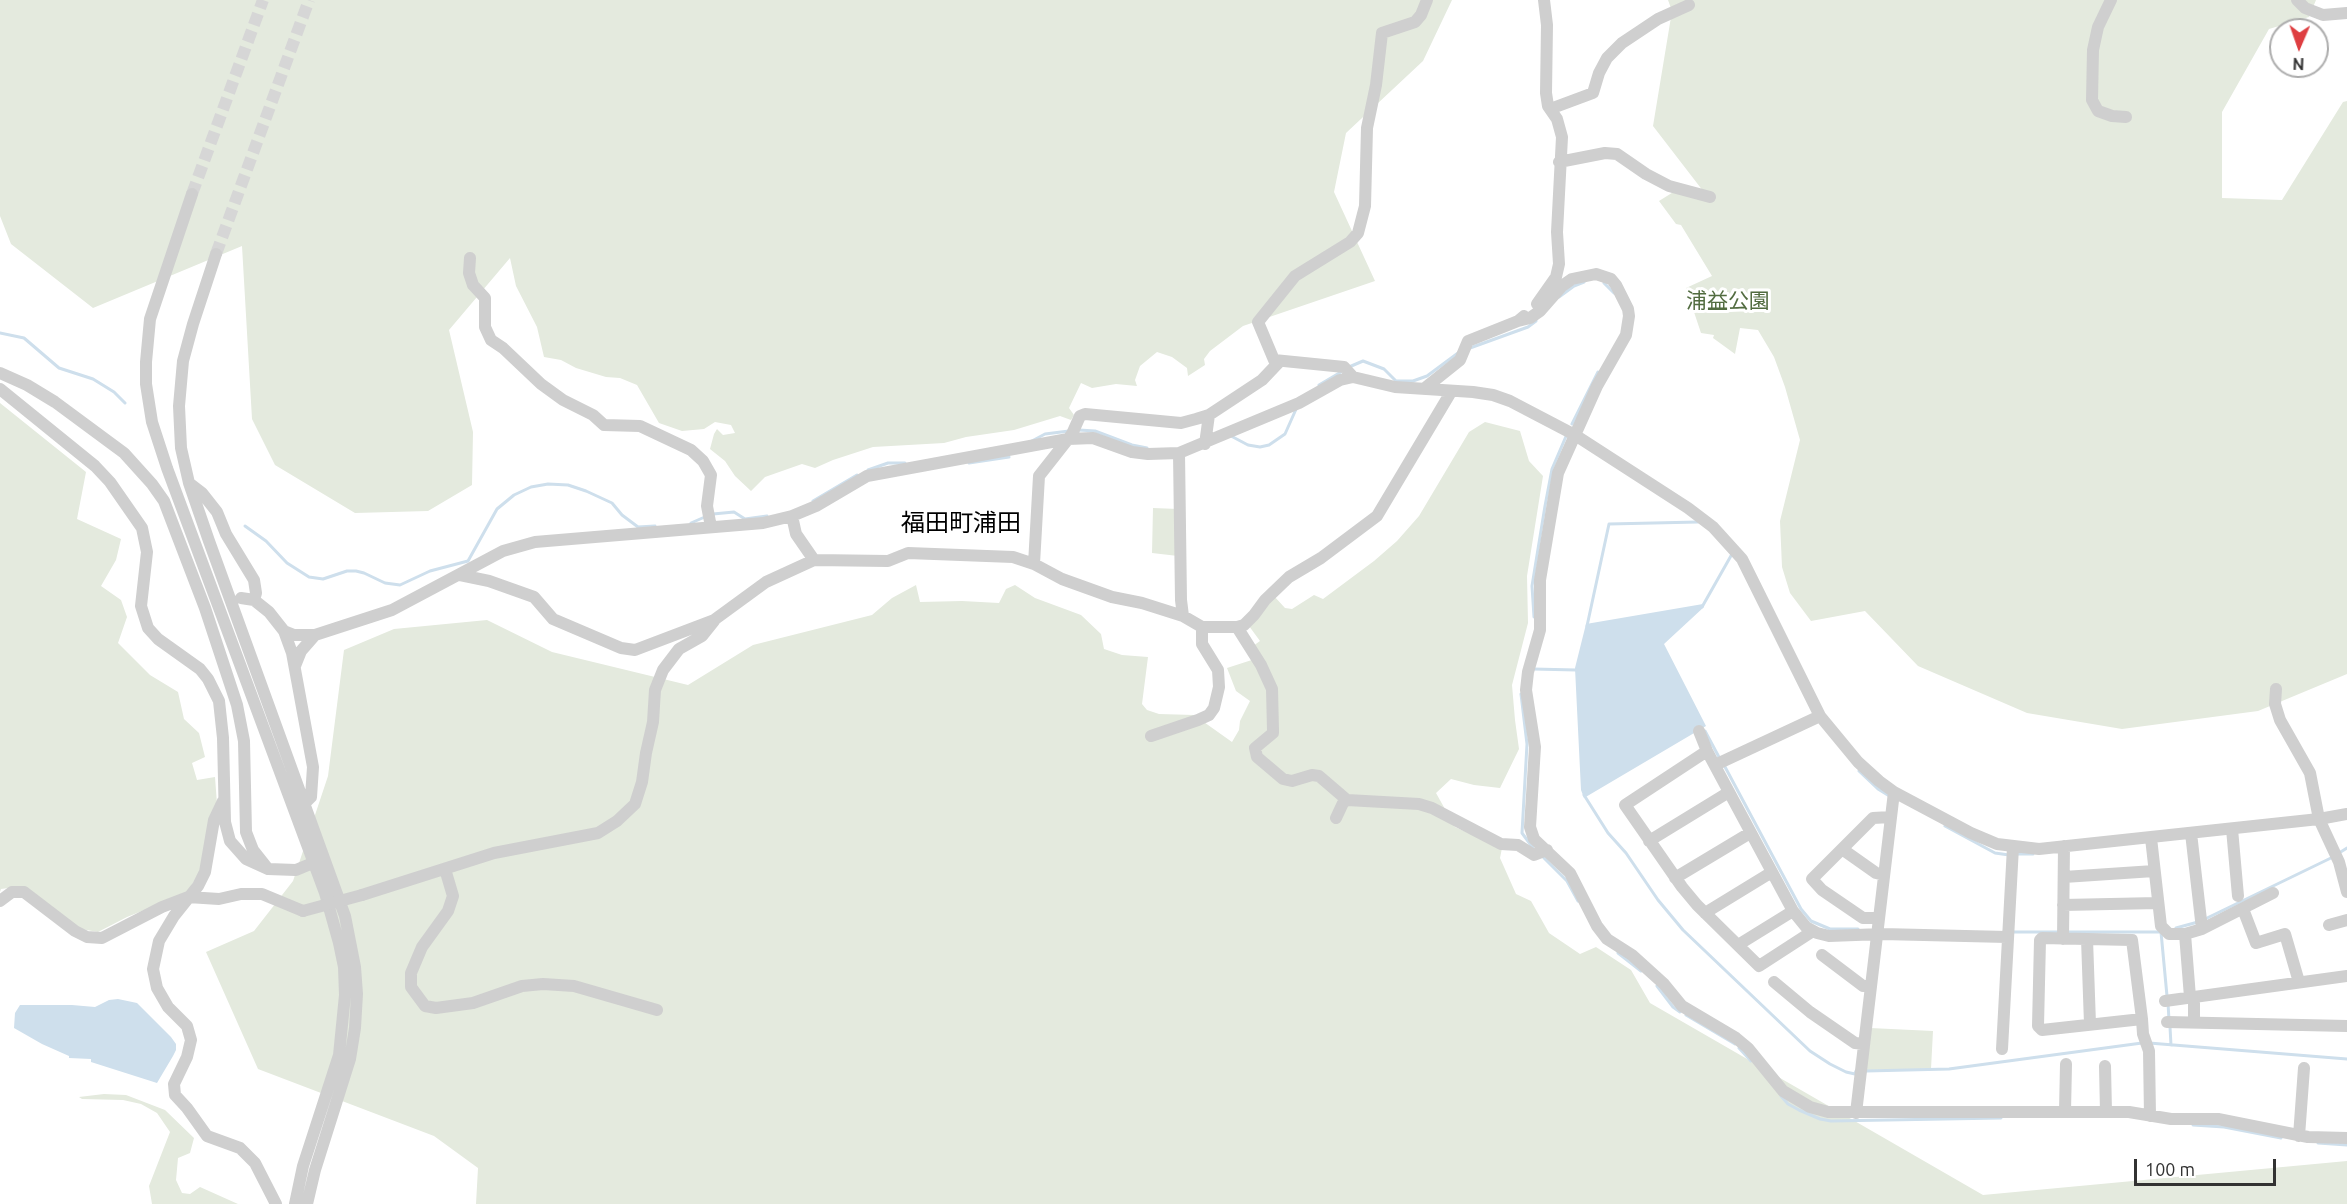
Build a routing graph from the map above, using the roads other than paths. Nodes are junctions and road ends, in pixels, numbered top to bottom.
1 (1427, 0) edge
2 (1544, 0) edge
3 (2111, 0) edge
4 (2297, 0) edge
5 (1689, 5) dead end
6 (2347, 13) edge
7 (1550, 109) junction
8 (2126, 117) dead end
9 (1559, 162) junction
10 (192, 194) tunnel mouth
11 (1710, 197) dead end
12 (216, 254) tunnel mouth
13 (470, 258) dead end
14 (1518, 321) junction
15 (1280, 361) junction
16 (1349, 371) junction
17 (0, 373) edge
18 (1425, 388) junction
19 (0, 389) edge
20 (1451, 392) junction
21 (1209, 415) junction
22 (1071, 434) junction
23 (1575, 435) junction
24 (1205, 439) junction
25 (1179, 453) junction
26 (189, 483) junction
27 (792, 516) junction
28 (710, 519) junction
29 (814, 560) junction
30 (1034, 564) junction
31 (460, 575) junction
32 (1183, 616) junction
33 (714, 620) junction
34 (1202, 627) junction
35 (1237, 627) junction
36 (284, 631) junction
37 (315, 635) junction
38 (295, 667) junction
39 (2276, 688) dead end
40 (1820, 716) junction
41 (1699, 731) dead end
42 (1151, 736) dead end
43 (1707, 751) junction
44 (1720, 763) junction
45 (1729, 792) junction
46 (1893, 796) junction
47 (224, 799) junction
48 (1347, 800) junction
49 (305, 803) junction
50 (2347, 814) edge
51 (1887, 817) junction
52 (1336, 818) dead end
53 (2319, 819) junction
54 (2232, 829) junction
55 (1750, 833) junction
56 (2191, 833) junction
57 (2151, 838) junction
58 (1650, 841) junction
59 (1842, 849) junction
60 (1547, 850) junction
61 (2064, 850) junction
62 (2013, 852) junction
63 (319, 861) junction
64 (268, 869) junction
65 (445, 869) junction
66 (2154, 871) junction
67 (1772, 872) junction
68 (1881, 874) junction
69 (2064, 877) junction
70 (1675, 878) junction
71 (2347, 892) edge
72 (2273, 893) dead end
73 (2238, 896) dead end
74 (188, 897) junction
75 (0, 901) edge
76 (2158, 903) junction
77 (2063, 905) junction
78 (2243, 909) junction
79 (1793, 911) junction
80 (1705, 913) junction
81 (2347, 920) edge
82 (2201, 924) junction
83 (2329, 925) dead end
84 (1876, 927) junction
85 (1813, 931) junction
86 (2008, 933) junction
87 (2063, 934) junction
88 (2185, 934) junction
89 (2087, 939) junction
90 (1738, 945) junction
91 (1822, 955) dead end
92 (2347, 976) edge
93 (1774, 982) dead end
94 (2299, 982) junction
95 (1868, 986) junction
96 (2193, 999) junction
97 (2167, 1001) dead end
98 (657, 1010) dead end
99 (2142, 1019) junction
100 (2169, 1022) dead end
101 (2194, 1022) junction
102 (2090, 1024) junction
103 (2347, 1026) edge
104 (1861, 1044) junction
105 (2002, 1049) dead end
106 (2066, 1064) dead end
107 (2105, 1066) dead end
108 (2304, 1068) dead end
109 (2065, 1112) junction
110 (2106, 1112) junction
111 (1856, 1113) junction
112 (2150, 1116) junction
113 (2299, 1136) junction
114 (2347, 1138) edge
115 (276, 1204) edge
116 (295, 1204) edge
117 (307, 1204) edge

1 - 15 street
2 - 7 street
3 - 8 street
4 - 6 street
5 - 7 street
7 - 9 street
9 - 11 street
9 - 14 street
10 - 63 street
12 - 26 street
13 - 28 street
14 - 18 street
14 - 23 street
15 - 16 street
15 - 21 street
16 - 18 street
16 - 24 street
17 - 64 street
18 - 20 street
19 - 47 street
20 - 23 street
20 - 35 street
21 - 22 street
21 - 24 street
22 - 25 street
22 - 27 street
22 - 30 street
23 - 40 street
23 - 60 street
24 - 25 street
25 - 32 street
26 - 36 street
26 - 49 street
27 - 28 street
27 - 29 street
28 - 31 street
29 - 30 street
29 - 33 street
30 - 32 street
31 - 33 street
31 - 37 street
32 - 34 street
33 - 65 street
34 - 35 street
34 - 42 street
35 - 48 street
36 - 37 street
36 - 38 street
37 - 38 street
38 - 49 street
39 - 53 street
40 - 44 street
40 - 46 street
41 - 43 street
43 - 44 street
43 - 58 street
44 - 45 street
45 - 55 street
45 - 58 street
46 - 51 street
46 - 62 street
47 - 64 street
47 - 74 street
48 - 52 street
48 - 60 street
49 - 63 street
50 - 53 street
51 - 59 street
51 - 68 street
53 - 54 street
53 - 71 street
54 - 56 street
54 - 73 street
55 - 67 street
55 - 70 street
56 - 57 street
56 - 82 street
57 - 61 street
57 - 66 street
58 - 70 street
59 - 68 street
59 - 84 street
60 - 111 street
61 - 62 street
61 - 69 street
62 - 86 street
63 - 64 street
63 - 116 street
63 - 117 street
65 - 74 street, bridge
65 - 98 street
66 - 69 street
66 - 76 street
67 - 79 street
67 - 80 street
68 - 84 street
69 - 77 street
70 - 80 street
72 - 78 street
74 - 75 street
74 - 115 street
76 - 77 street
76 - 88 street
77 - 87 street
78 - 82 street
78 - 94 street
79 - 85 street
79 - 90 street
80 - 90 street
81 - 83 street
82 - 88 street
84 - 85 street
84 - 86 street
84 - 95 street
85 - 90 street
86 - 105 street
87 - 89 street
87 - 102 street
88 - 96 street
89 - 99 street
89 - 102 street
91 - 95 street
92 - 94 street
93 - 104 street
94 - 96 street
95 - 104 street
96 - 97 street
96 - 101 street
99 - 102 street
99 - 112 street
100 - 101 street
101 - 103 street
104 - 111 street
106 - 109 street
107 - 110 street
108 - 113 street
109 - 110 street
109 - 111 street
110 - 112 street
112 - 113 street
113 - 114 street

